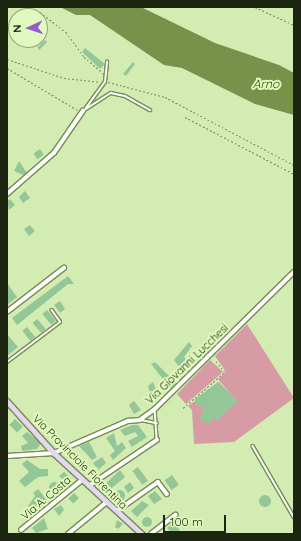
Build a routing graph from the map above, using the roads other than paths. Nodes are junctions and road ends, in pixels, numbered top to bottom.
1 (107, 62) dead end
2 (150, 110) dead end
3 (82, 113) junction
4 (7, 194) edge
5 (64, 268) dead end
6 (294, 272) edge
7 (52, 311) dead end
8 (7, 312) edge
9 (7, 362) edge
10 (7, 401) edge
11 (156, 409) junction
12 (140, 420) junction
13 (157, 423) junction
14 (157, 440) joint
15 (253, 446) dead end
16 (54, 453) junction
17 (7, 456) edge
18 (82, 480) junction
19 (89, 486) junction
20 (167, 494) dead end
21 (107, 502) junction
22 (117, 511) junction
23 (175, 515) dead end
24 (294, 517) edge
25 (21, 530) dead end
26 (68, 534) edge
27 (142, 534) edge
28 (151, 534) edge

1 - 3 lane
2 - 3 lane
3 - 4 street
5 - 8 street
6 - 11 street, Via Giovanni Lucchesi
7 - 9 lane
10 - 16 main road, Via Provinciale Fiorentina
11 - 12 street, Via Giovanni Lucchesi
11 - 13 lane
12 - 13 lane
12 - 16 street, Via Giovanni Lucchesi
13 - 14 lane
14 - 19 street
15 - 24 lane
16 - 17 street, Via Giovanni Lucchesi
16 - 18 main road, Via Provinciale Fiorentina
18 - 19 main road, Via Provinciale Fiorentina
18 - 25 street, Via A. Costa
19 - 21 main road, Via Provinciale Fiorentina
20 - 22 street
21 - 22 main road, Via Provinciale Fiorentina
21 - 26 street
22 - 27 main road, Via Provinciale Fiorentina
23 - 28 street

